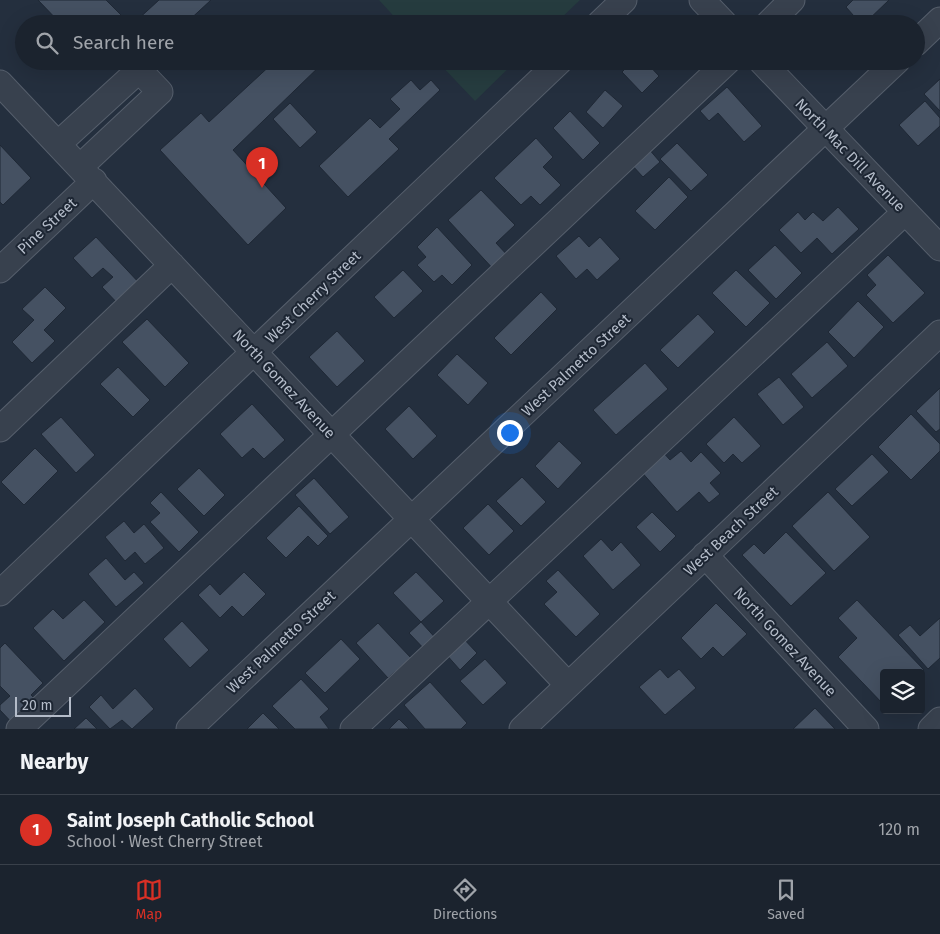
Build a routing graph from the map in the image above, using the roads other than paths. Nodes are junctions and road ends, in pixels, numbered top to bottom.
1 (624, 0) edge
2 (702, 0) edge
3 (792, 0) edge
4 (608, 15) edge
5 (716, 15) edge
6 (777, 15) edge
7 (940, 20) edge
8 (925, 34) edge
9 (551, 70) edge
10 (718, 70) edge
11 (769, 70) edge
12 (888, 70) edge
13 (5, 98) edge
14 (826, 130) junction
15 (58, 144) junction
16 (87, 174) junction
17 (905, 212) junction
18 (940, 248) edge
19 (172, 265) junction
20 (0, 270) edge
21 (940, 333) edge
22 (254, 353) junction
23 (0, 429) edge
24 (331, 435) junction
25 (411, 520) junction
26 (705, 555) junction
27 (0, 593) edge
28 (490, 603) junction
29 (568, 685) junction
30 (940, 720) edge
31 (19, 729) edge
32 (190, 729) edge
33 (353, 729) edge
34 (522, 729) edge
35 (866, 729) edge
36 (931, 729) edge

1 - 4 street
2 - 5 street
3 - 6 street
7 - 8 street
9 - 22 street, West Cherry Street
10 - 24 street
11 - 14 street, North Mac Dill Avenue
12 - 14 street, West Palmetto Street
13 - 15 street, North Gomez Avenue
14 - 17 street, North Mac Dill Avenue
14 - 25 street, West Palmetto Street
15 - 16 street, North Gomez Avenue
15 - 16 street, Pine Street
16 - 19 street, North Gomez Avenue
16 - 20 street, Pine Street
17 - 18 street, North Mac Dill Avenue
17 - 28 street
19 - 22 street, North Gomez Avenue
19 - 23 street
21 - 26 street, West Beach Street
22 - 24 street, North Gomez Avenue
22 - 27 street, West Cherry Street
24 - 25 street, North Gomez Avenue
24 - 31 street
25 - 28 street, North Gomez Avenue
25 - 32 street, West Palmetto Street
26 - 29 street, West Beach Street
26 - 35 street, North Gomez Avenue
28 - 29 street, North Gomez Avenue
28 - 33 street
29 - 34 street, West Beach Street
30 - 36 street

